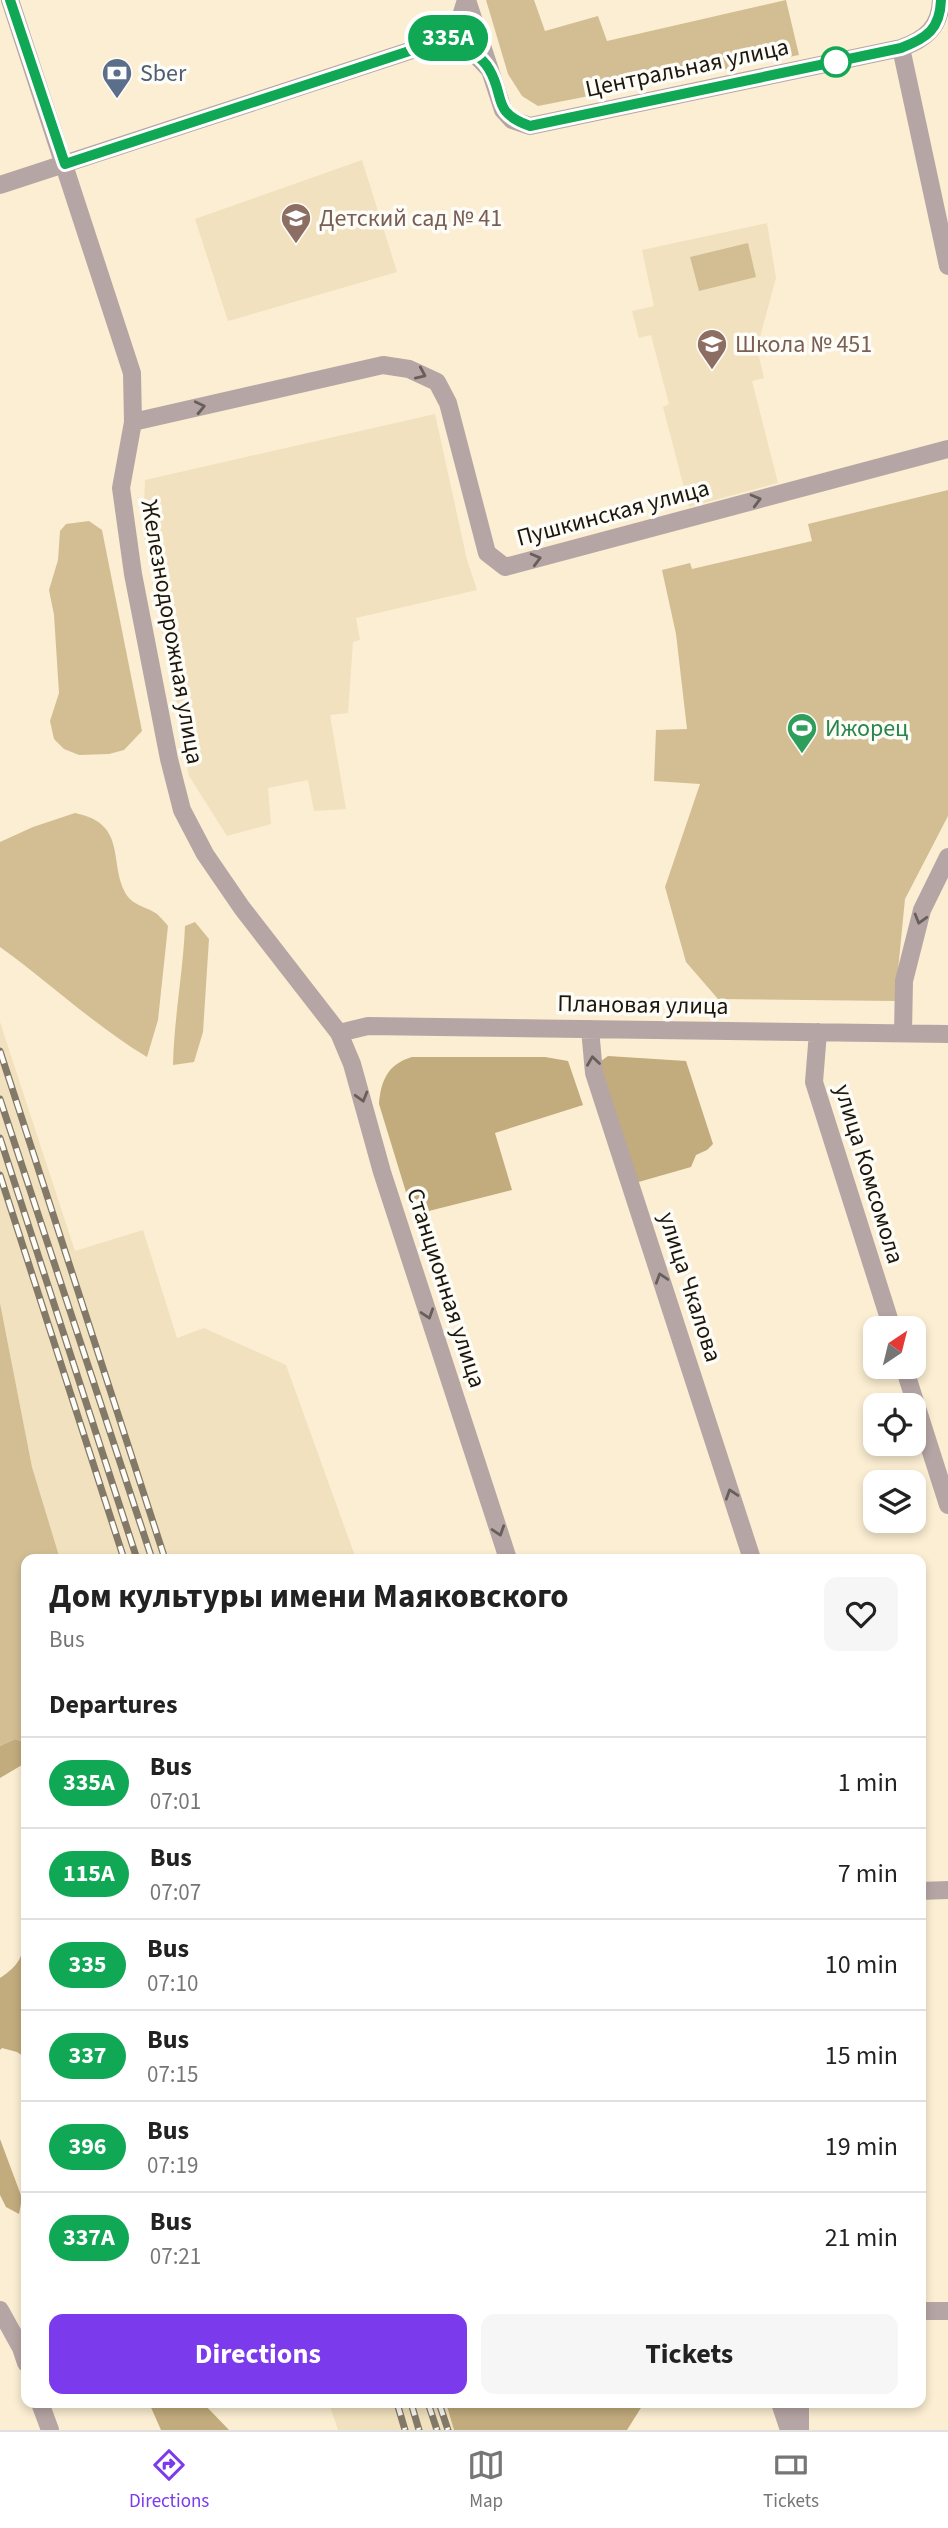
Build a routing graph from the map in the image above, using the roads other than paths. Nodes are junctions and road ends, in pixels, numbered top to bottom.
1 (10, 0) edge
2 (466, 0) edge
3 (941, 0) edge
4 (449, 38) junction
5 (901, 48) junction
6 (489, 69) junction
7 (65, 164) junction
8 (0, 185) edge
9 (948, 266) edge
10 (133, 422) junction
11 (948, 449) edge
12 (948, 857) edge
13 (590, 1029) junction
14 (339, 1032) junction
15 (818, 1032) junction
16 (903, 1033) junction
17 (948, 1034) edge
18 (888, 1316) edge
19 (908, 1379) edge
20 (948, 1504) edge
21 (506, 1554) edge
22 (750, 1554) edge
23 (948, 1890) edge
24 (926, 1891) edge
25 (0, 2310) edge
26 (926, 2311) edge
27 (948, 2311) edge
28 (21, 2348) edge
29 (42, 2408) edge
30 (782, 2408) edge
31 (800, 2408) edge
32 (50, 2430) edge
33 (789, 2430) edge
34 (800, 2430) edge

1 - 7 street, Железнодорожная улица
2 - 4 street, Центральная улица
2 - 6 street, Центральная улица
3 - 5 street, Центральная улица
4 - 6 street
4 - 7 street
5 - 6 street, Центральная улица
5 - 9 street
7 - 8 street
7 - 10 street, Железнодорожная улица
10 -> 11 street, Пушкинская улица
10 - 14 street, Железнодорожная улица
12 -> 16 street
13 - 14 street, Плановая улица
13 - 15 street, Плановая улица
22 -> 13 street, улица Чкалова
14 -> 21 street, Станционная улица
15 - 16 street, Плановая улица
15 - 18 street, улица Комсомола
16 - 17 street, Плановая улица
19 - 20 street
23 - 24 street
25 - 28 street
26 - 27 street
29 - 32 street
30 - 33 street
31 - 34 street

